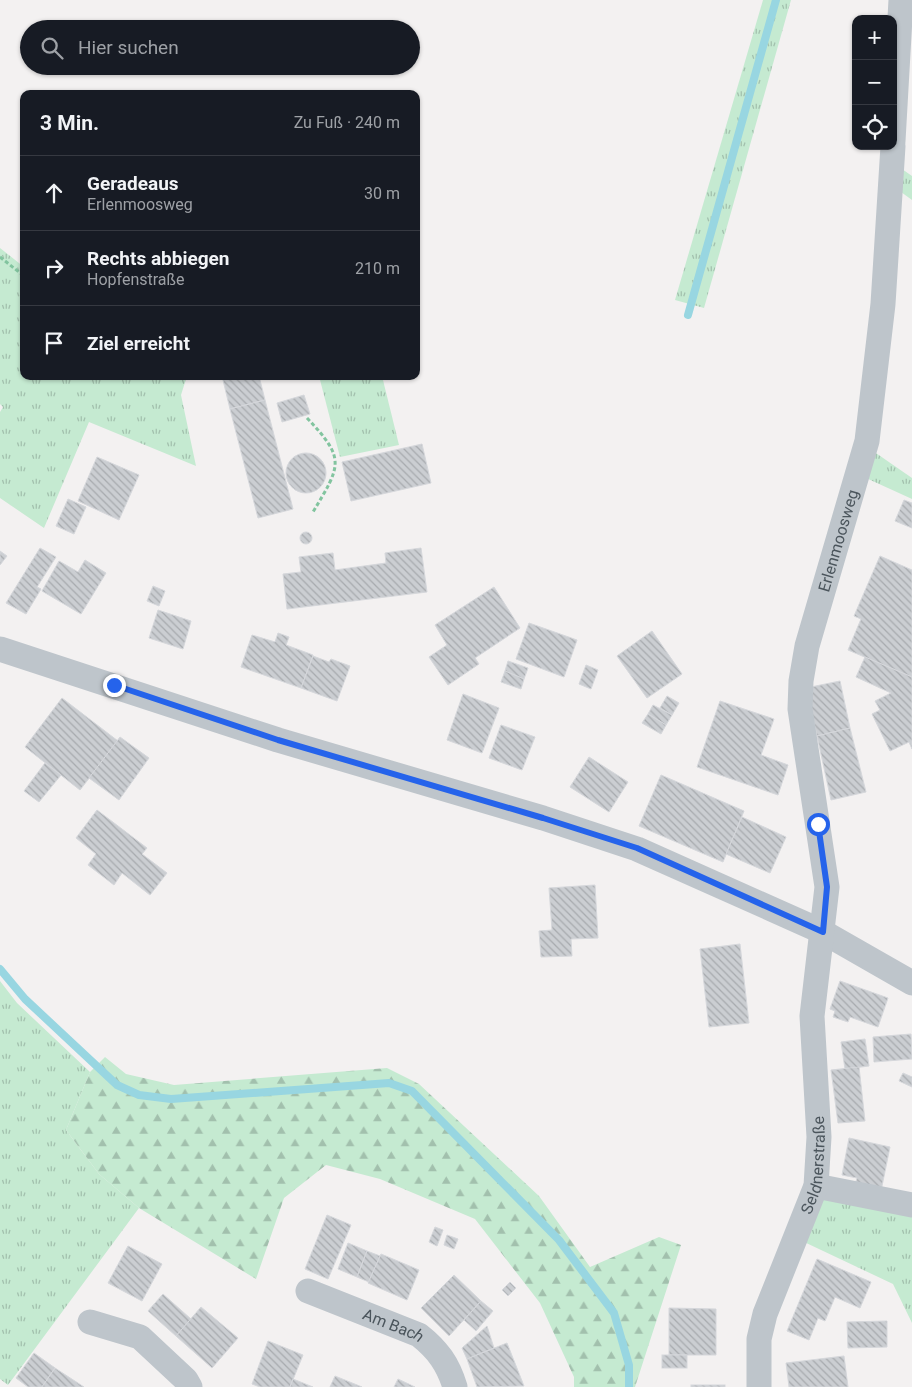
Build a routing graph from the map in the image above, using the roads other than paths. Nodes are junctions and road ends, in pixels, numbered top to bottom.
1 (901, 0) edge
2 (895, 105) edge
3 (893, 150) edge
4 (0, 649) edge
5 (823, 932) junction
6 (912, 982) edge
7 (816, 1186) junction
8 (912, 1205) edge
9 (308, 1291) dead end
10 (90, 1322) dead end
11 (190, 1387) edge
12 (455, 1387) edge
13 (759, 1387) edge

1 - 2 street
3 - 5 street, Erlenmoosweg
4 - 5 street
5 - 6 street
5 - 7 street, Seldnerstraße
7 - 8 street
7 - 13 street, Seldnerstraße
9 - 12 street, Am Bach
10 - 11 street

